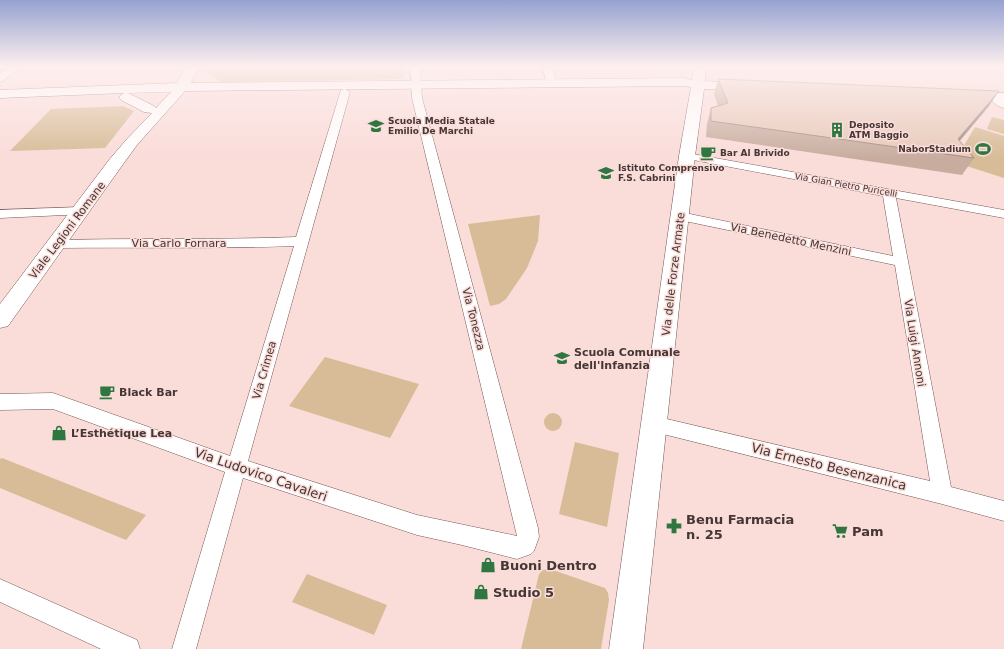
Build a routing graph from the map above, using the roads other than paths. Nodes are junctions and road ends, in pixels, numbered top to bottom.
1 (61, 97) edge
2 (135, 97) edge
3 (162, 97) edge
4 (166, 97) edge
5 (343, 97) edge
6 (419, 97) edge
7 (687, 97) edge
8 (696, 97) edge
9 (973, 97) edge
10 (1001, 100) edge
11 (0, 102) edge
12 (695, 103) junction
13 (149, 109) junction
14 (134, 141) junction
15 (687, 156) junction
16 (889, 192) junction
17 (81, 211) junction
18 (0, 214) edge
19 (1004, 214) edge
20 (680, 216) junction
21 (302, 241) junction
22 (57, 244) junction
23 (901, 262) junction
24 (0, 320) edge
25 (0, 402) edge
26 (654, 424) junction
27 (237, 467) junction
28 (942, 494) junction
29 (1004, 511) edge
30 (523, 546) joint
31 (0, 590) edge
32 (128, 649) edge
33 (184, 649) edge
34 (626, 649) edge

1 - 11 street
2 - 13 street
3 - 13 street, Viale Legioni Romane
4 - 14 street, Viale Legioni Romane
5 - 21 street, Via Crimea
6 - 30 street, Via Tonezza
7 - 12 street
8 - 12 street, Via delle Forze Armate
9 - 10 street
12 - 15 street, Via delle Forze Armate
13 - 14 street, Viale Legioni Romane
14 - 17 street, Viale Legioni Romane
15 - 16 street, Via Gian Pietro Puricelli
15 - 20 street, Via delle Forze Armate
16 - 19 street, Via Gian Pietro Puricelli
16 - 23 street, Via Luigi Annoni
17 - 18 street
17 - 22 street, Viale Legioni Romane
20 - 23 street, Via Benedetto Menzini
20 - 26 street, Via delle Forze Armate
21 - 22 street, Via Carlo Fornara
21 - 27 street, Via Crimea
22 - 24 street, Viale Legioni Romane
23 - 28 street, Via Luigi Annoni
25 - 27 street, Via Ludovico Cavaleri
26 - 28 street, Via Ernesto Besenzanica
26 - 34 street, Via delle Forze Armate
27 - 30 street, Via Ludovico Cavaleri
27 - 33 street, Via Crimea
28 - 29 street, Via Ernesto Besenzanica
31 - 32 street

